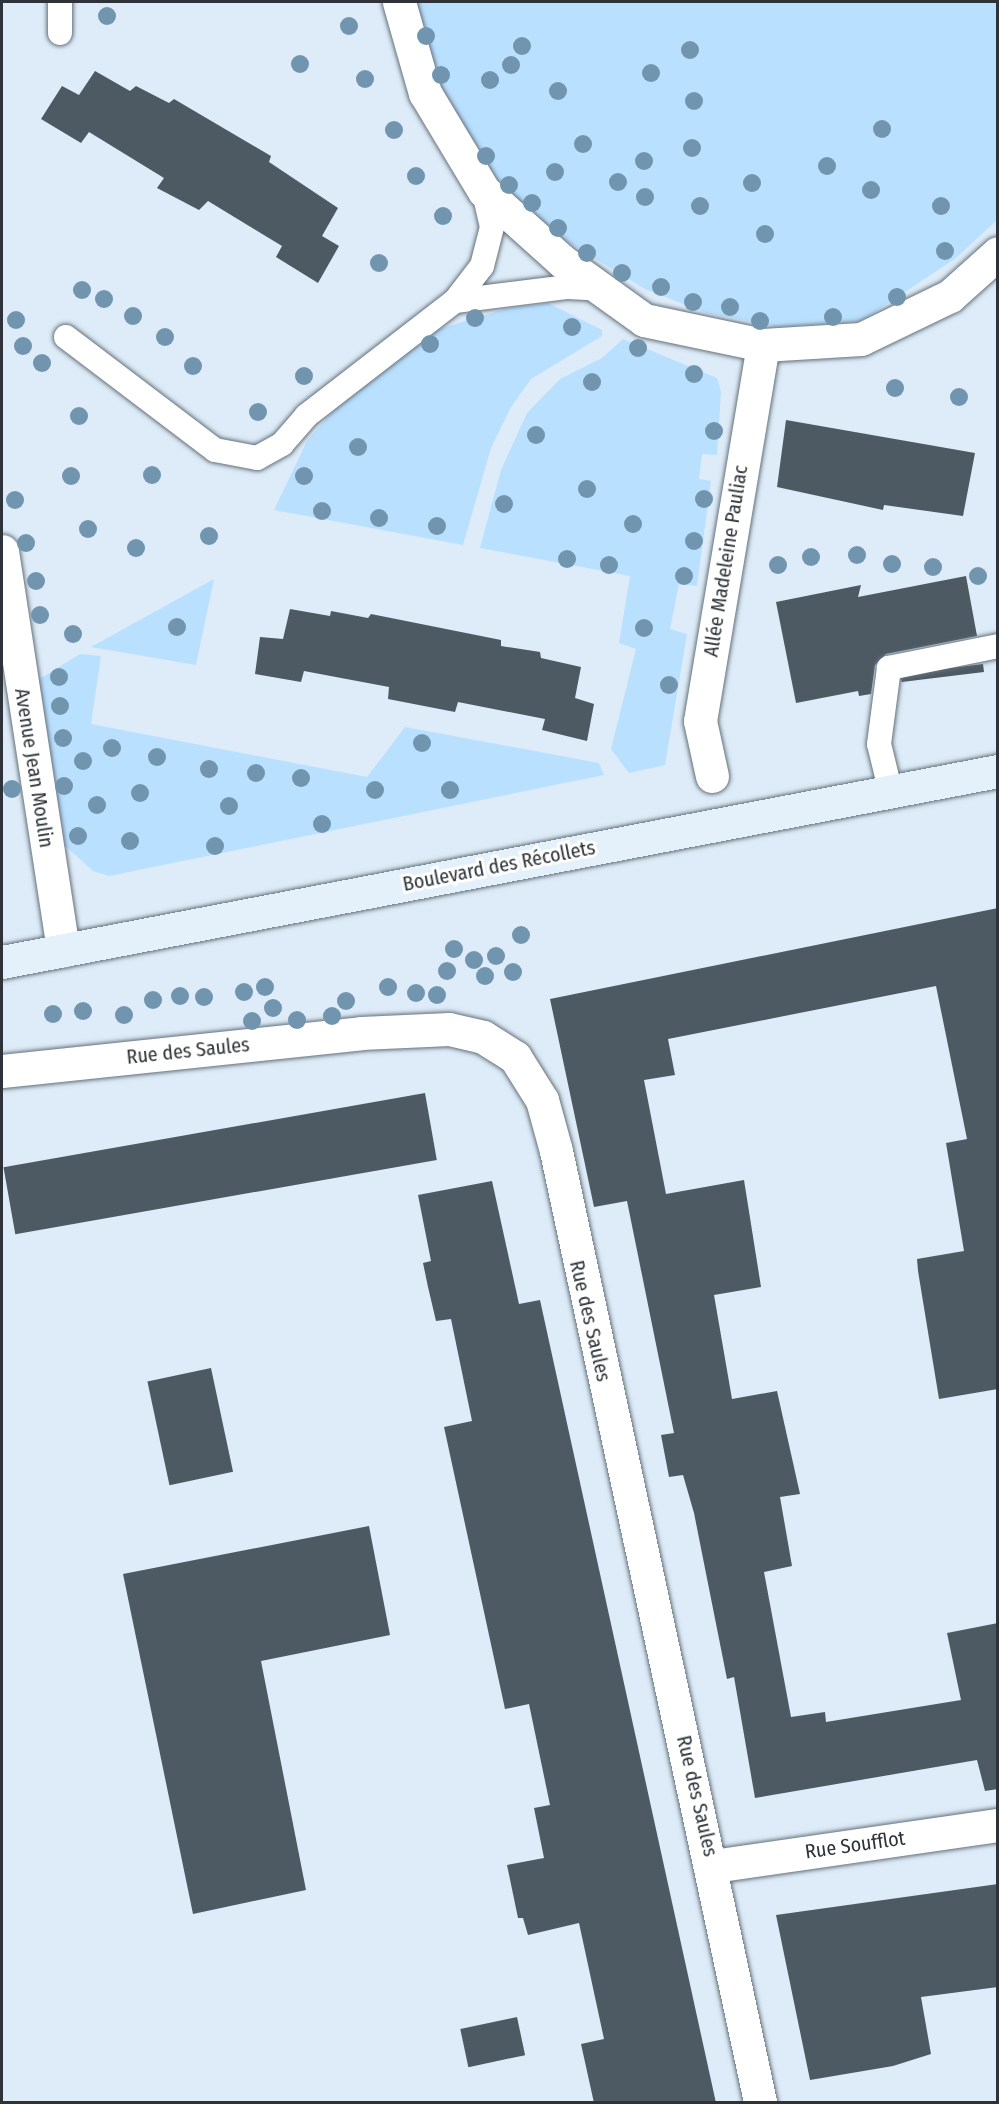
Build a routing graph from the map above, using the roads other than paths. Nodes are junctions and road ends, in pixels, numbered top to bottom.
1 (60, 2) edge
2 (399, 2) edge
3 (60, 33) dead end
4 (484, 191) junction
5 (998, 253) edge
6 (601, 290) junction
7 (455, 301) junction
8 (66, 337) dead end
9 (763, 345) junction
10 (2, 551) edge
11 (998, 646) edge
12 (998, 771) edge
13 (712, 776) dead end
14 (891, 793) junction
15 (63, 950) junction
16 (2, 962) edge
17 (2, 1071) edge
18 (998, 1825) edge
19 (713, 1866) junction
20 (760, 2103) edge

1 - 3 lane
2 - 4 street
4 - 6 street
4 - 7 lane
5 - 9 street
6 - 7 lane
6 - 9 street
7 - 8 lane
9 - 13 street, Allée Madeleine Pauliac
10 - 15 street, Avenue Jean Moulin
11 - 14 lane
12 - 14 main road, Boulevard des Récollets
14 - 15 main road, Boulevard des Récollets
15 - 16 main road, Boulevard des Récollets
17 - 19 street, Rue des Saules
18 - 19 street, Rue Soufflot
19 - 20 street, Rue des Saules

